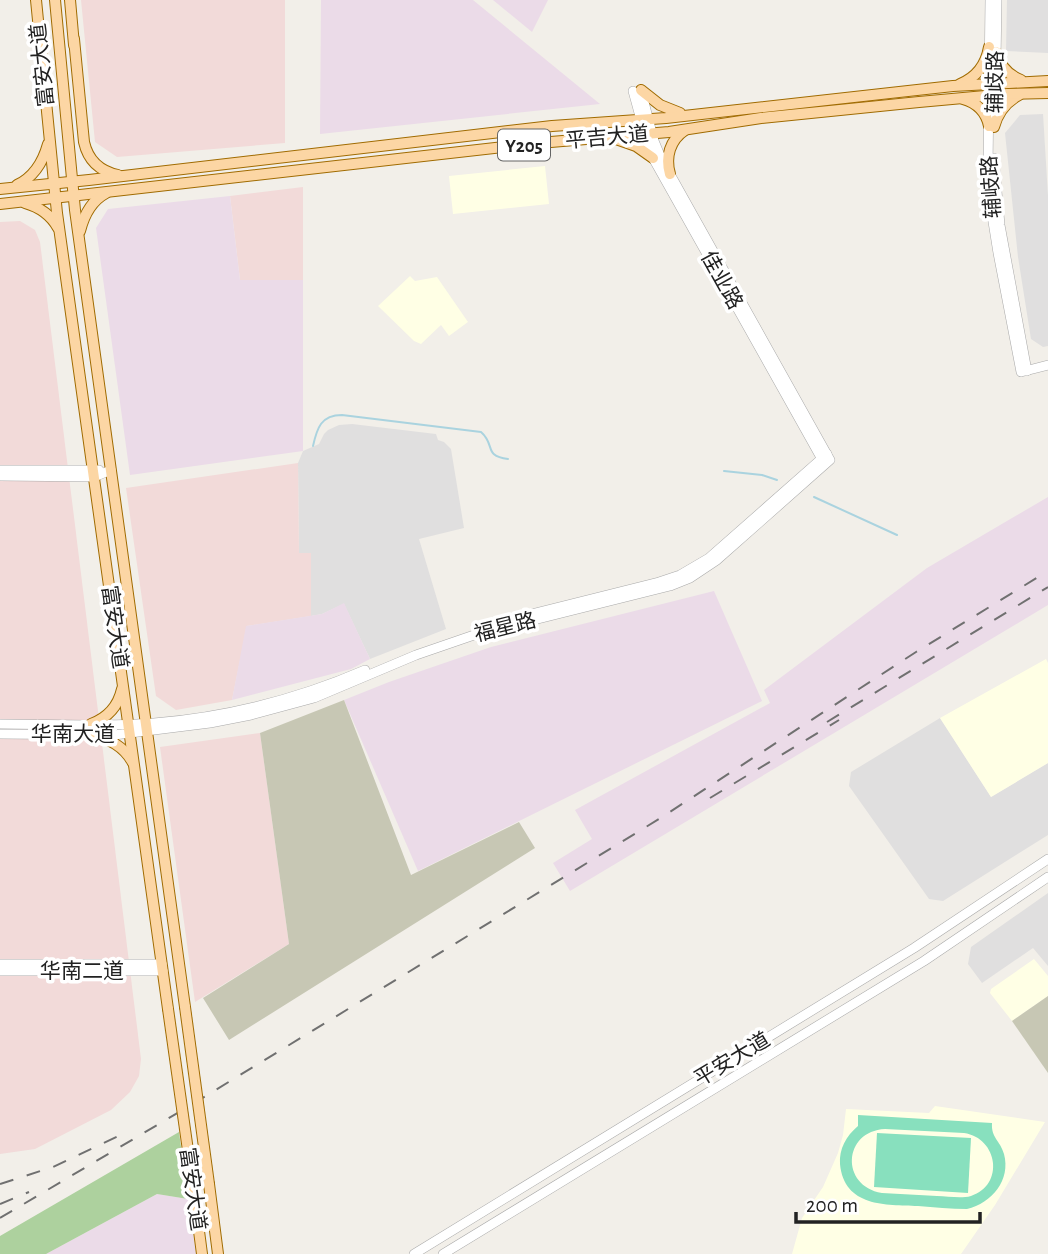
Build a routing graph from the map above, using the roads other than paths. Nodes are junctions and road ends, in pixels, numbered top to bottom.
1 (36, 0) edge
2 (55, 0) edge
3 (70, 0) edge
4 (990, 0) edge
5 (997, 0) edge
6 (74, 39) junction
7 (992, 50) junction
8 (1048, 80) edge
9 (953, 86) junction
10 (1027, 87) junction
11 (992, 89) junction
12 (637, 90) joint
13 (1048, 93) edge
14 (957, 98) junction
15 (711, 112) junction
16 (690, 115) junction
17 (66, 118) junction
18 (644, 119) junction
19 (583, 123) junction
20 (713, 126) junction
21 (992, 127) junction
22 (685, 130) junction
23 (49, 134) junction
24 (648, 134) junction
25 (603, 138) junction
26 (584, 139) junction
27 (653, 158) junction
28 (670, 174) junction
29 (127, 176) junction
30 (73, 182) junction
31 (54, 184) junction
32 (3, 189) edge
33 (108, 193) junction
34 (74, 196) junction
35 (56, 198) junction
36 (18, 202) junction
37 (0, 204) edge
38 (60, 233) junction
39 (80, 240) junction
40 (1048, 365) edge
41 (107, 440) junction
42 (89, 442) junction
43 (826, 459) junction
44 (0, 470) edge
45 (111, 470) junction
46 (94, 473) junction
47 (0, 476) edge
48 (116, 505) junction
49 (99, 508) junction
50 (134, 636) junction
51 (117, 638) junction
52 (122, 679) junction
53 (0, 724) edge
54 (146, 727) junction
55 (129, 728) junction
56 (91, 729) junction
57 (0, 734) edge
58 (135, 769) junction
59 (156, 797) junction
60 (139, 799) junction
61 (1048, 859) edge
62 (1048, 877) edge
63 (0, 964) edge
64 (163, 968) junction
65 (0, 971) edge
66 (872, 973) junction
67 (881, 987) junction
68 (202, 1254) edge
69 (218, 1254) edge
70 (414, 1254) edge
71 (443, 1254) edge

1 - 23 main road, 富安大道
2 - 17 main road, 富安大道
3 - 6 main road
4 - 7 street
5 - 7 street, 辅歧路
6 - 17 main road
6 - 29 main road
7 - 9 main road
7 - 10 main road
7 - 11 street, 辅歧路
8 - 10 main road, 平吉大道 / Y205
9 - 11 main road, 平吉大道 / Y205
9 - 15 main road, 平吉大道 / Y205
10 - 11 main road, 平吉大道 / Y205
10 - 13 main road, 平吉大道 / Y205
10 - 21 main road
11 - 14 main road, 平吉大道 / Y205
11 - 21 street, 辅岐路
12 - 16 main road
12 - 18 street, 佳业路
14 - 20 main road, 平吉大道 / Y205
14 - 21 main road
15 - 16 main road, 平吉大道 / Y205
15 - 20 main road
16 - 18 main road, 平吉大道 / Y205
17 - 30 main road, 富安大道
18 - 19 main road, 平吉大道 / Y205
18 - 24 street, 佳业路
19 - 26 main road
19 - 29 main road, 平吉大道 / Y205
20 - 22 main road, 平吉大道 / Y205
21 - 40 street, 辅歧路
22 - 24 main road, 平吉大道 / Y205
22 - 28 main road
23 - 31 main road, 富安大道
23 - 32 main road
24 - 25 main road, 平吉大道 / Y205
24 - 27 street, 佳业路
24 - 28 street, 佳业路
25 - 26 main road, 平吉大道 / Y205
25 - 27 main road
26 - 33 main road, 平吉大道 / Y205
27 - 43 street, 佳业路
28 - 43 street, 佳业路
29 - 30 main road, 平吉大道 / Y205
30 - 31 main road, 平吉大道 / Y205
30 - 34 main road, 富安大道
31 - 32 main road, 平吉大道 / Y205
31 - 35 main road, 富安大道
33 - 34 main road, 平吉大道 / Y205
33 - 39 main road
34 - 35 main road, 平吉大道 / Y205
34 - 39 main road, 富安大道
35 - 36 main road, 平吉大道 / Y205
35 - 38 main road, 富安大道
36 - 37 main road, 平吉大道 / Y205
36 - 38 main road
38 - 42 main road, 富安大道
39 - 41 main road, 富安大道
41 - 42 main road
41 - 45 main road, 富安大道
42 - 46 main road, 富安大道
43 - 54 street, 福星路
44 - 46 street
45 - 46 street
45 - 48 main road, 富安大道
46 - 47 street
46 - 49 main road, 富安大道
48 - 49 main road
48 - 50 main road, 富安大道
49 - 51 main road, 富安大道
50 - 51 main road
50 - 54 main road, 富安大道
51 - 52 main road, 富安大道
52 - 55 main road, 富安大道
52 - 56 main road
53 - 56 street, 华南大道
54 - 55 street, 华南大道
54 - 59 main road, 富安大道
55 - 56 street, 华南大道
55 - 58 main road, 富安大道
56 - 57 street, 华南大道
56 - 58 main road
58 - 60 main road, 富安大道
59 - 60 main road
59 - 69 main road, 富安大道, bridge
60 - 64 main road, 富安大道
61 - 66 street, 平安大道
62 - 67 street, 平安大道
63 - 64 street, 华南二道
64 - 65 street, 华南二道
64 - 68 main road, 富安大道, bridge
66 - 67 street
66 - 70 street, 平安大道
67 - 71 street, 平安大道

